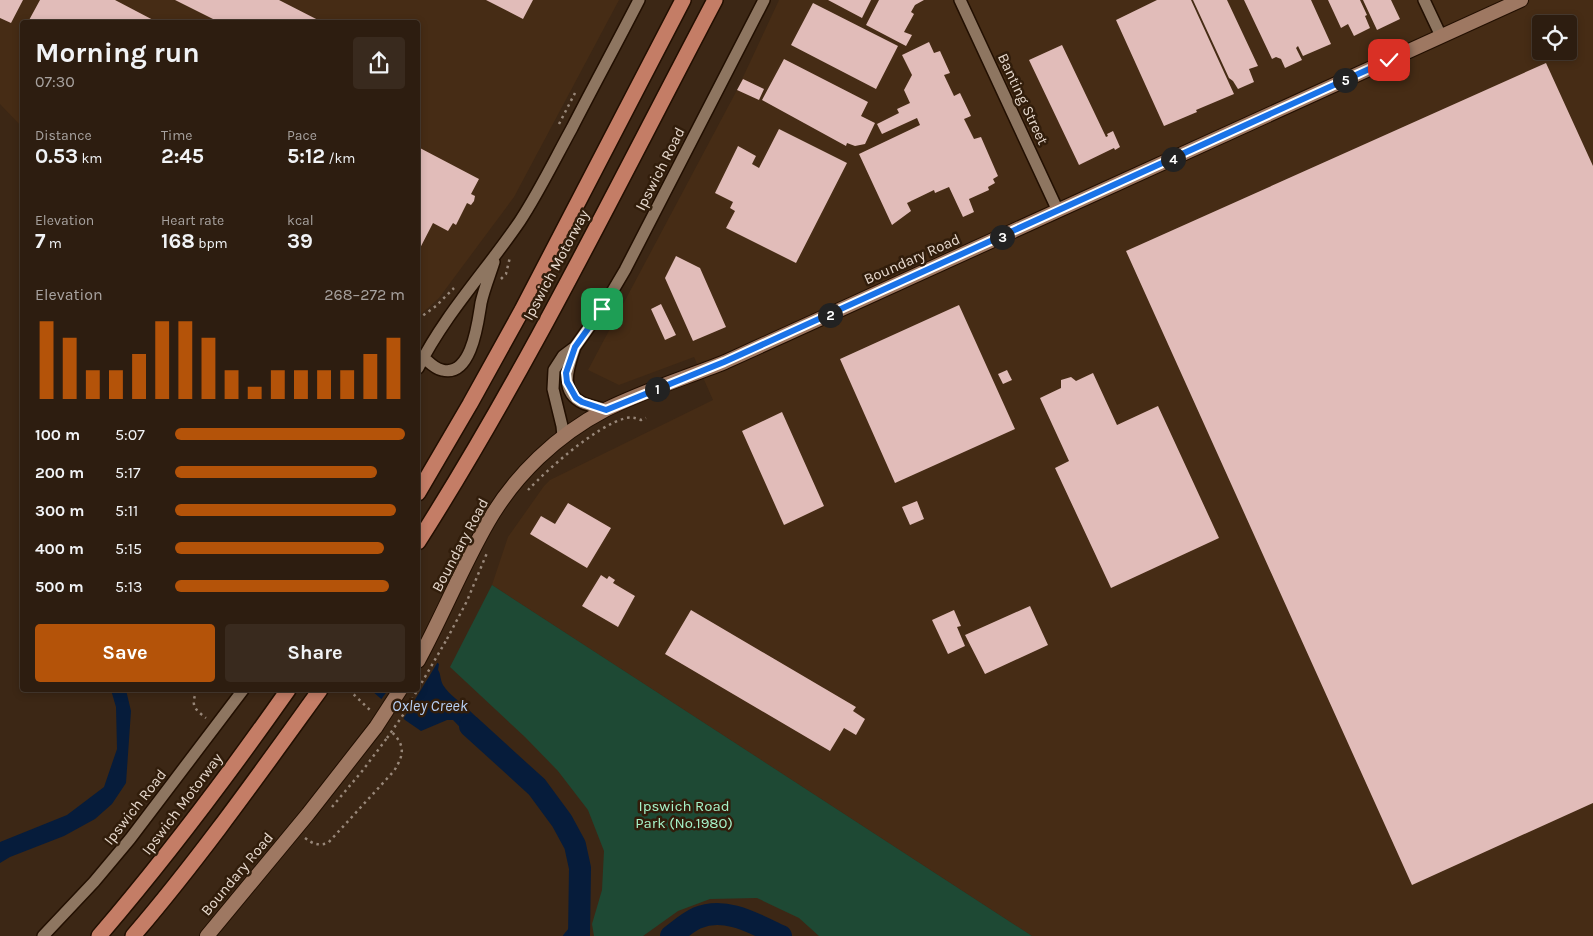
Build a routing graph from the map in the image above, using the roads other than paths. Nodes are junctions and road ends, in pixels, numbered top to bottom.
1 (639, 0) edge
2 (684, 0) edge
3 (715, 0) edge
4 (764, 0) edge
5 (960, 0) edge
6 (1424, 0) edge
7 (1521, 0) edge
8 (1441, 36) junction
9 (1058, 211) junction
10 (497, 254) junction
11 (575, 347) junction
12 (423, 357) junction
13 (420, 364) edge
14 (606, 410) junction
15 (563, 436) junction
16 (420, 490) edge
17 (420, 539) edge
18 (420, 657) edge
19 (242, 692) edge
20 (287, 692) edge
21 (319, 692) edge
22 (399, 692) edge
23 (138, 931) edge
24 (44, 936) edge
25 (99, 936) edge
26 (207, 936) edge

1 - 10 street
2 - 16 highway, Ipswich Motorway
3 - 17 highway, Ipswich Motorway
4 - 11 street, Ipswich Road
5 - 9 street, Banting Street
6 - 8 street
7 - 8 main road, Boundary Road
8 - 9 main road, Boundary Road
9 - 14 main road, Boundary Road
10 - 12 street
10 - 12 street
11 - 14 street, Ipswich Road
11 - 15 street, Ipswich Road
12 - 13 street
14 - 15 main road, Boundary Road
15 - 18 main road, Boundary Road
19 - 24 street, Ipswich Road
20 - 25 highway, Ipswich Motorway
21 - 23 highway
22 - 26 main road, Boundary Road, bridge

